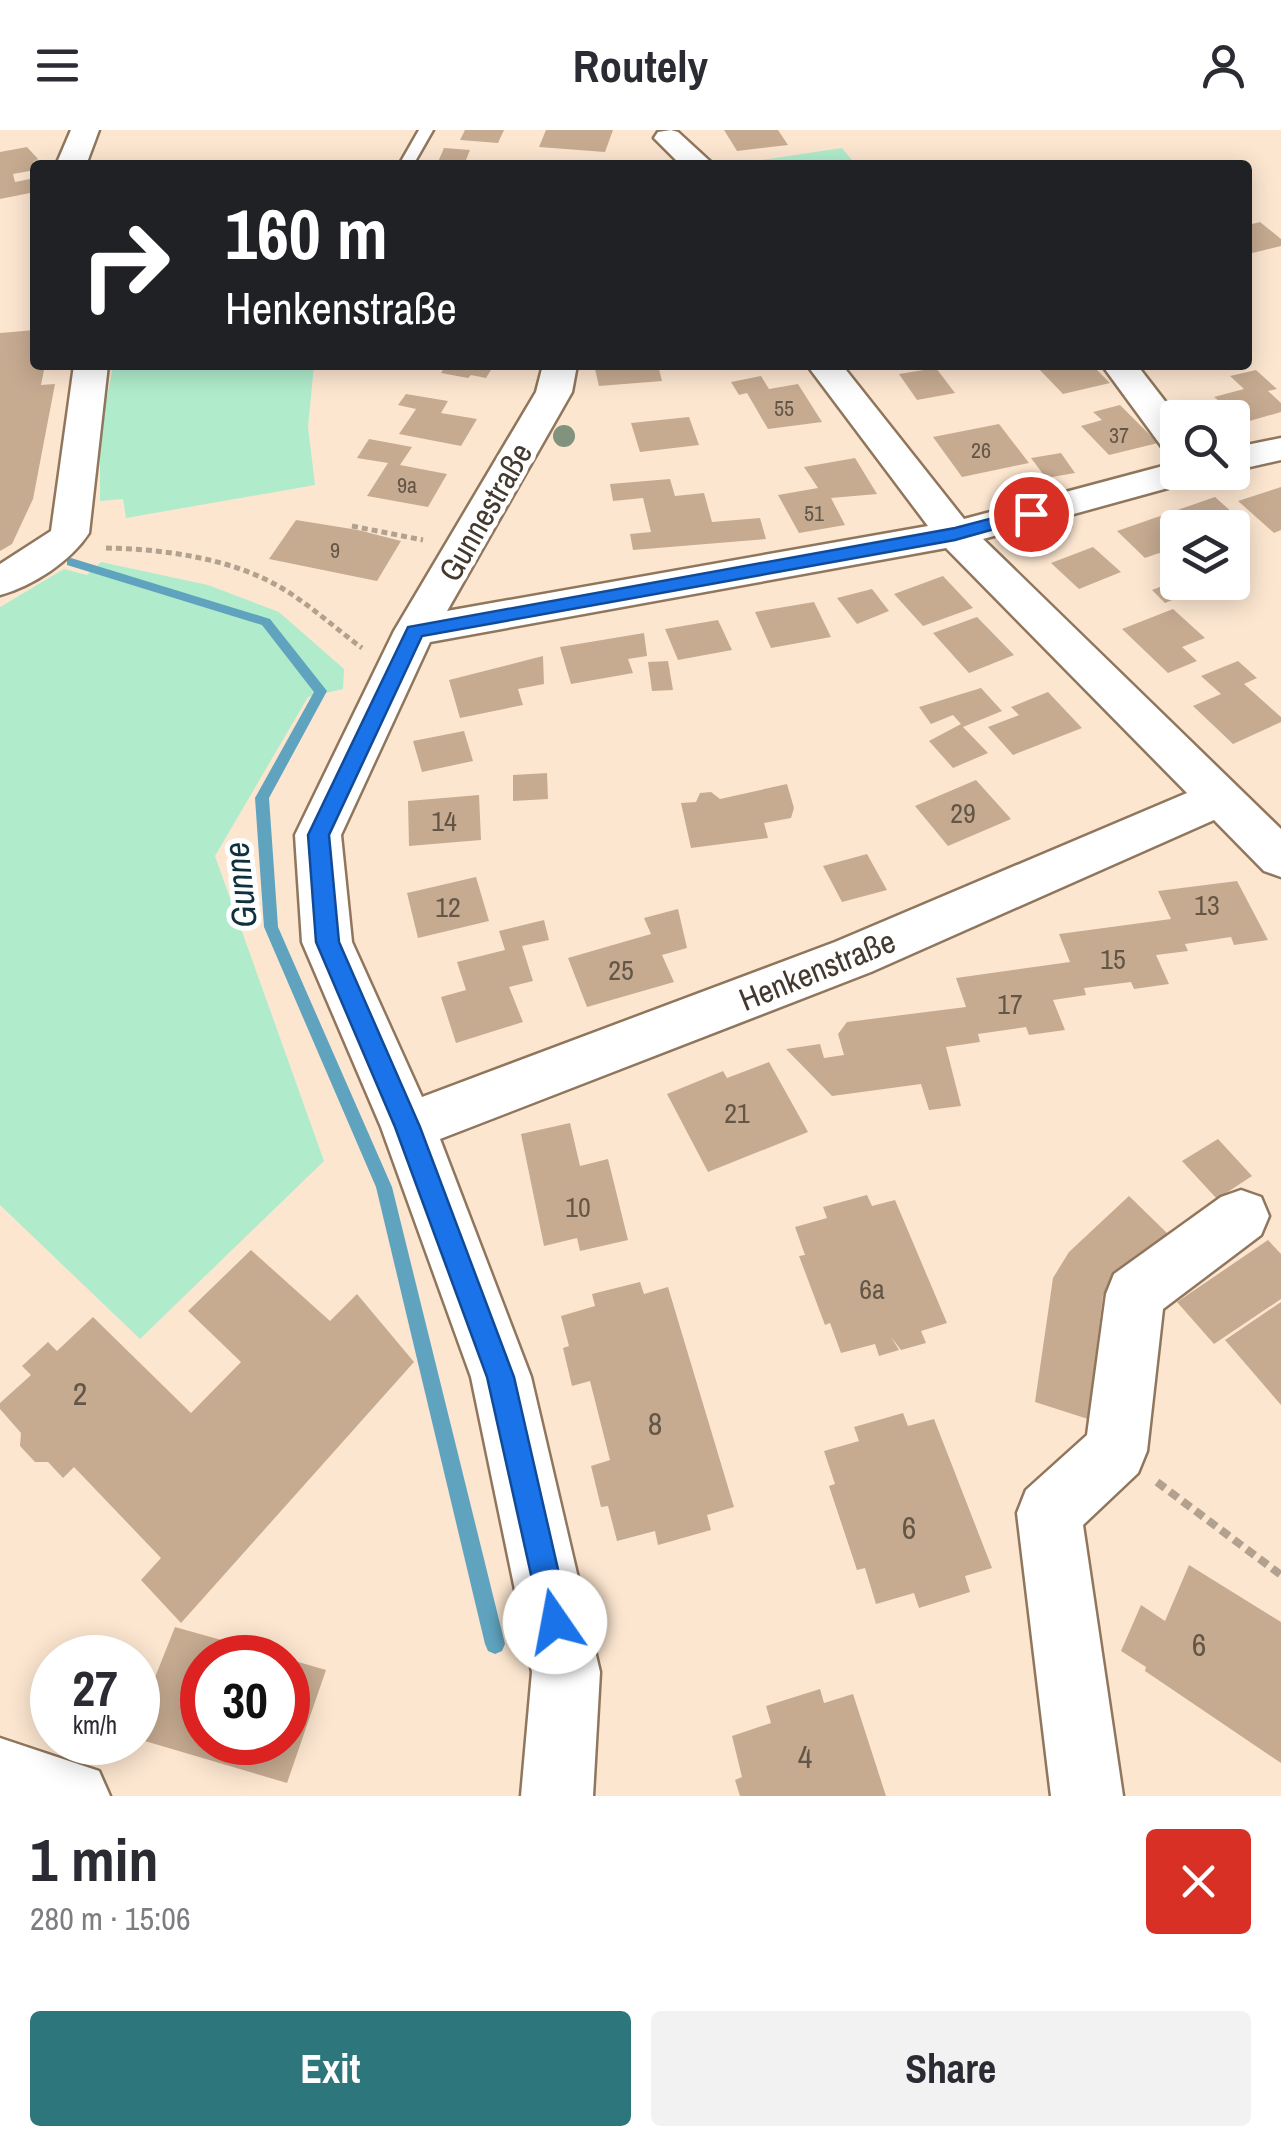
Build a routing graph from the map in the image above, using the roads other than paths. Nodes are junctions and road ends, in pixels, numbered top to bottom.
1 (85, 130) edge
2 (426, 130) edge
3 (668, 138) dead end
4 (73, 160) edge
5 (409, 160) edge
6 (693, 160) edge
7 (90, 370) edge
8 (559, 370) edge
9 (828, 370) edge
10 (1123, 370) edge
11 (1160, 419) edge
12 (1281, 449) edge
13 (1250, 456) edge
14 (1160, 478) edge
15 (955, 534) junction
16 (0, 582) edge
17 (408, 647) junction
18 (1221, 798) junction
19 (1281, 858) edge
20 (408, 1127) junction
21 (1240, 1216) dead end
22 (0, 1772) edge
23 (74, 1796) edge
24 (557, 1796) edge
25 (1086, 1796) edge

1 - 4 street
2 - 5 lane
3 - 6 street
7 - 16 street
8 - 17 street, Gunnestraße
9 - 15 street
10 - 11 street
12 - 13 street
14 - 15 street
15 - 17 street
15 - 18 street
17 - 20 street, Gunnestraße
18 - 19 street
18 - 20 street, Henkenstraße
20 - 24 street, Gunnestraße
21 - 25 street
22 - 23 street

